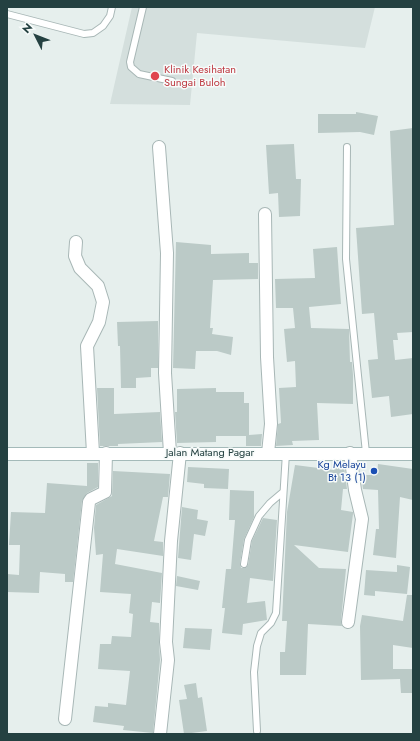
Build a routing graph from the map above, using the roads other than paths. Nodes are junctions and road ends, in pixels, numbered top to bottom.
1 (112, 7) edge
2 (142, 7) edge
3 (7, 14) edge
4 (172, 81) dead end
5 (159, 147) dead end
6 (347, 147) dead end
7 (265, 214) dead end
8 (76, 242) dead end
9 (93, 453) junction
10 (106, 453) junction
11 (175, 453) junction
12 (268, 453) junction
13 (286, 453) junction
14 (350, 453) junction
15 (7, 454) edge
16 (366, 454) junction
17 (413, 454) edge
18 (282, 492) junction
19 (244, 564) dead end
20 (348, 622) dead end
21 (65, 719) dead end
22 (257, 731) dead end
23 (160, 734) edge

1 - 3 lane
2 - 4 lane
5 - 11 street
6 - 16 lane
7 - 12 street
8 - 9 street
9 - 10 street, Jalan Matang Pagar
9 - 15 street, Jalan Matang Pagar
10 - 11 street, Jalan Matang Pagar
10 - 21 street
11 - 12 street, Jalan Matang Pagar
11 - 23 street
12 - 13 street, Jalan Matang Pagar
13 - 14 street, Jalan Matang Pagar
13 - 18 lane
14 - 16 street, Jalan Matang Pagar
14 - 20 street
16 - 17 street, Jalan Matang Pagar
18 - 19 lane
18 - 22 lane

